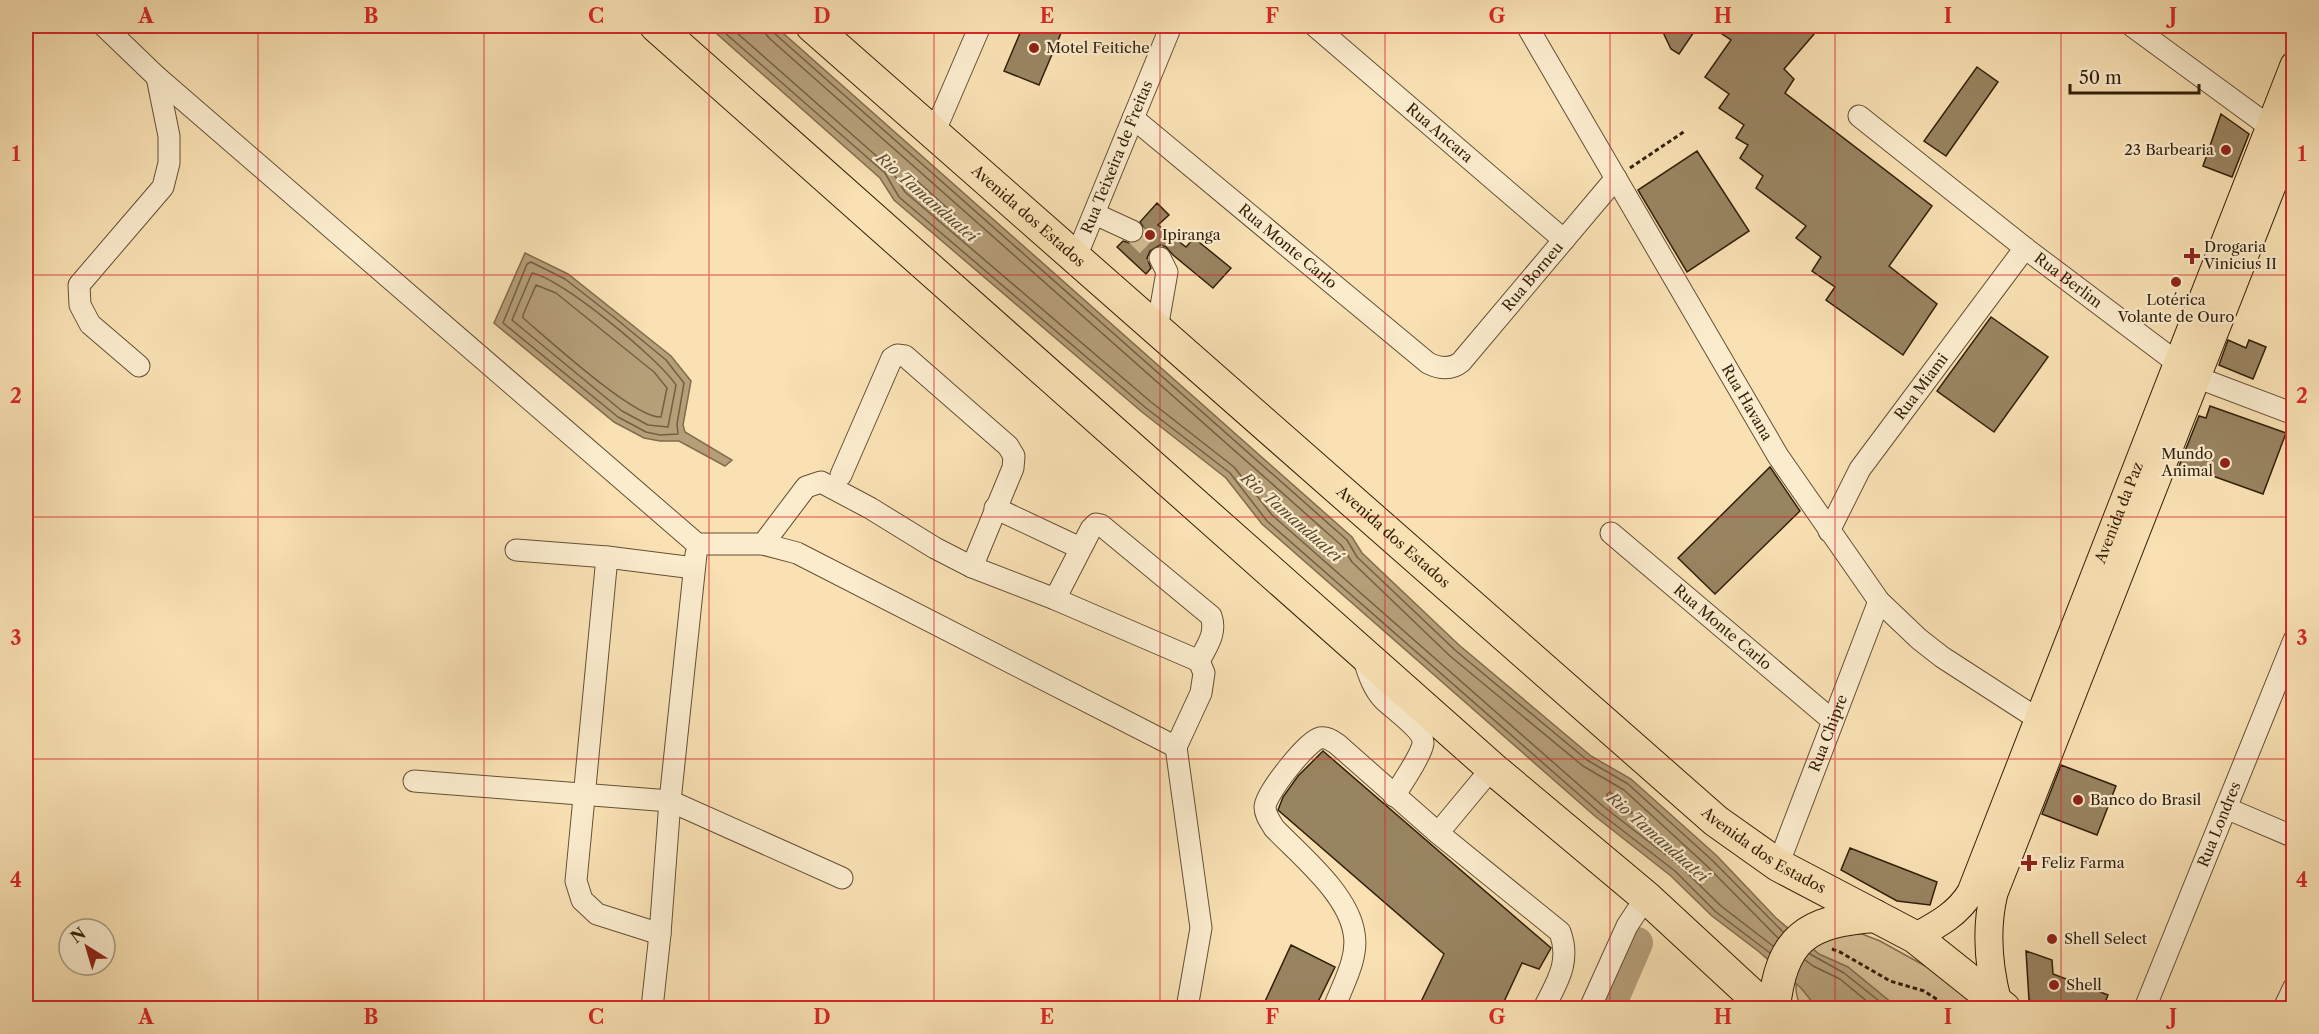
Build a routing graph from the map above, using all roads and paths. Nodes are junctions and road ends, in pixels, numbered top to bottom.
1 (104, 26) edge
2 (656, 26) edge
3 (812, 26) edge
4 (980, 26) edge
5 (1171, 26) edge
6 (1315, 26) edge
7 (1527, 26) edge
8 (2132, 26) edge
9 (2294, 64) edge
10 (157, 78) junction
11 (1858, 116) dead end
12 (1133, 118) junction
13 (2282, 128) edge
14 (1685, 131) dead end
15 (934, 133) junction
16 (1616, 178) junction
17 (1095, 214) junction
18 (1132, 231) tunnel mouth
19 (1564, 240) junction
20 (2025, 248) junction
21 (1076, 257) junction
22 (1160, 258) tunnel mouth
23 (1157, 329) junction
24 (139, 366) dead end
25 (1445, 367) joint
26 (2186, 369) junction
27 (2294, 414) edge
28 (841, 475) dead end
29 (995, 508) junction
30 (1828, 531) junction
31 (1611, 533) dead end
32 (697, 544) junction
33 (763, 544) junction
34 (1080, 548) junction
35 (516, 549) dead end
36 (607, 557) junction
37 (972, 567) junction
38 (694, 568) junction
39 (1055, 599) junction
40 (1879, 602) junction
41 (2293, 644) edge
42 (1362, 654) junction
43 (1199, 661) junction
44 (2037, 719) junction
45 (1833, 721) junction
46 (1176, 747) junction
47 (1492, 768) junction
48 (414, 781) dead end
49 (585, 794) junction
50 (1394, 796) junction
51 (670, 801) junction
52 (2226, 808) junction
53 (1438, 833) junction
54 (2294, 837) edge
55 (1778, 865) junction
56 (842, 878) dead end
57 (1639, 906) junction
58 (1875, 916) junction
59 (1809, 932) junction
60 (660, 934) junction
61 (1915, 937) junction
62 (2294, 987) edge
63 (2001, 1005) edge
64 (652, 1008) edge
65 (1187, 1008) edge
66 (1334, 1008) edge
67 (1544, 1008) edge
68 (1590, 1008) edge
69 (1766, 1008) edge
70 (1774, 1008) edge
71 (1950, 1008) edge
72 (2145, 1008) edge
73 (2284, 1008) edge

1 - 10 street
2 - 42 highway
3 - 15 highway, Avenida dos Estados
4 - 15 street
5 - 12 street, Rua Teixeira de Freitas
6 - 19 street, Rua Ancara
7 - 16 street, Rua Havana
8 - 13 street
9 - 13 main road, Avenida da Paz
10 - 24 street
10 - 32 street
11 - 20 street, Rua Berlim
12 - 17 street, Rua Teixeira de Freitas
12 - 25 street, Rua Monte Carlo
13 - 26 main road, Avenida da Paz
14 - 16 path
15 - 21 highway, Avenida dos Estados
16 - 19 street, Rua Borneu
16 - 30 street, Rua Havana
17 - 18 street
17 - 21 street, Rua Teixeira de Freitas
19 - 25 street, Rua Borneu
20 - 26 street, Rua Berlim
20 - 30 street, Rua Miami
21 - 23 highway, Avenida dos Estados
22 - 23 street
23 - 55 highway, Avenida dos Estados
26 - 27 street, Rua Berlim
26 - 44 main road, Avenida da Paz
26 - 63 main road, Avenida da Paz
28 - 29 street
29 - 34 street
29 - 37 street
30 - 40 street, Rua Havana
31 - 45 street, Rua Monte Carlo
32 - 33 street
32 - 38 street
33 - 37 street
33 - 46 street
34 - 39 street
34 - 43 street
35 - 36 street
36 - 38 street
36 - 49 street
37 - 39 street
38 - 51 street
39 - 43 street
40 - 44 street, Rua Havana
40 - 45 street, Rua Chipre
41 - 52 street, Rua Londres
42 - 47 highway
42 - 50 street
43 - 46 street
44 - 61 main road, Avenida da Paz
45 - 55 street, Rua Chipre
46 - 65 street
47 - 53 street
47 - 57 highway
48 - 49 street
49 - 51 street
49 - 60 street
50 - 53 street
50 - 66 street
51 - 56 street
51 - 60 street
52 - 54 street
52 - 72 street, Rua Londres
53 - 67 street
55 - 58 highway, Avenida dos Estados
57 - 68 street
57 - 69 highway
58 - 59 highway
58 - 61 highway, Avenida dos Estados
59 - 70 highway
59 - 71 path
60 - 64 street
61 - 63 highway, Avenida dos Estados
62 - 73 street

